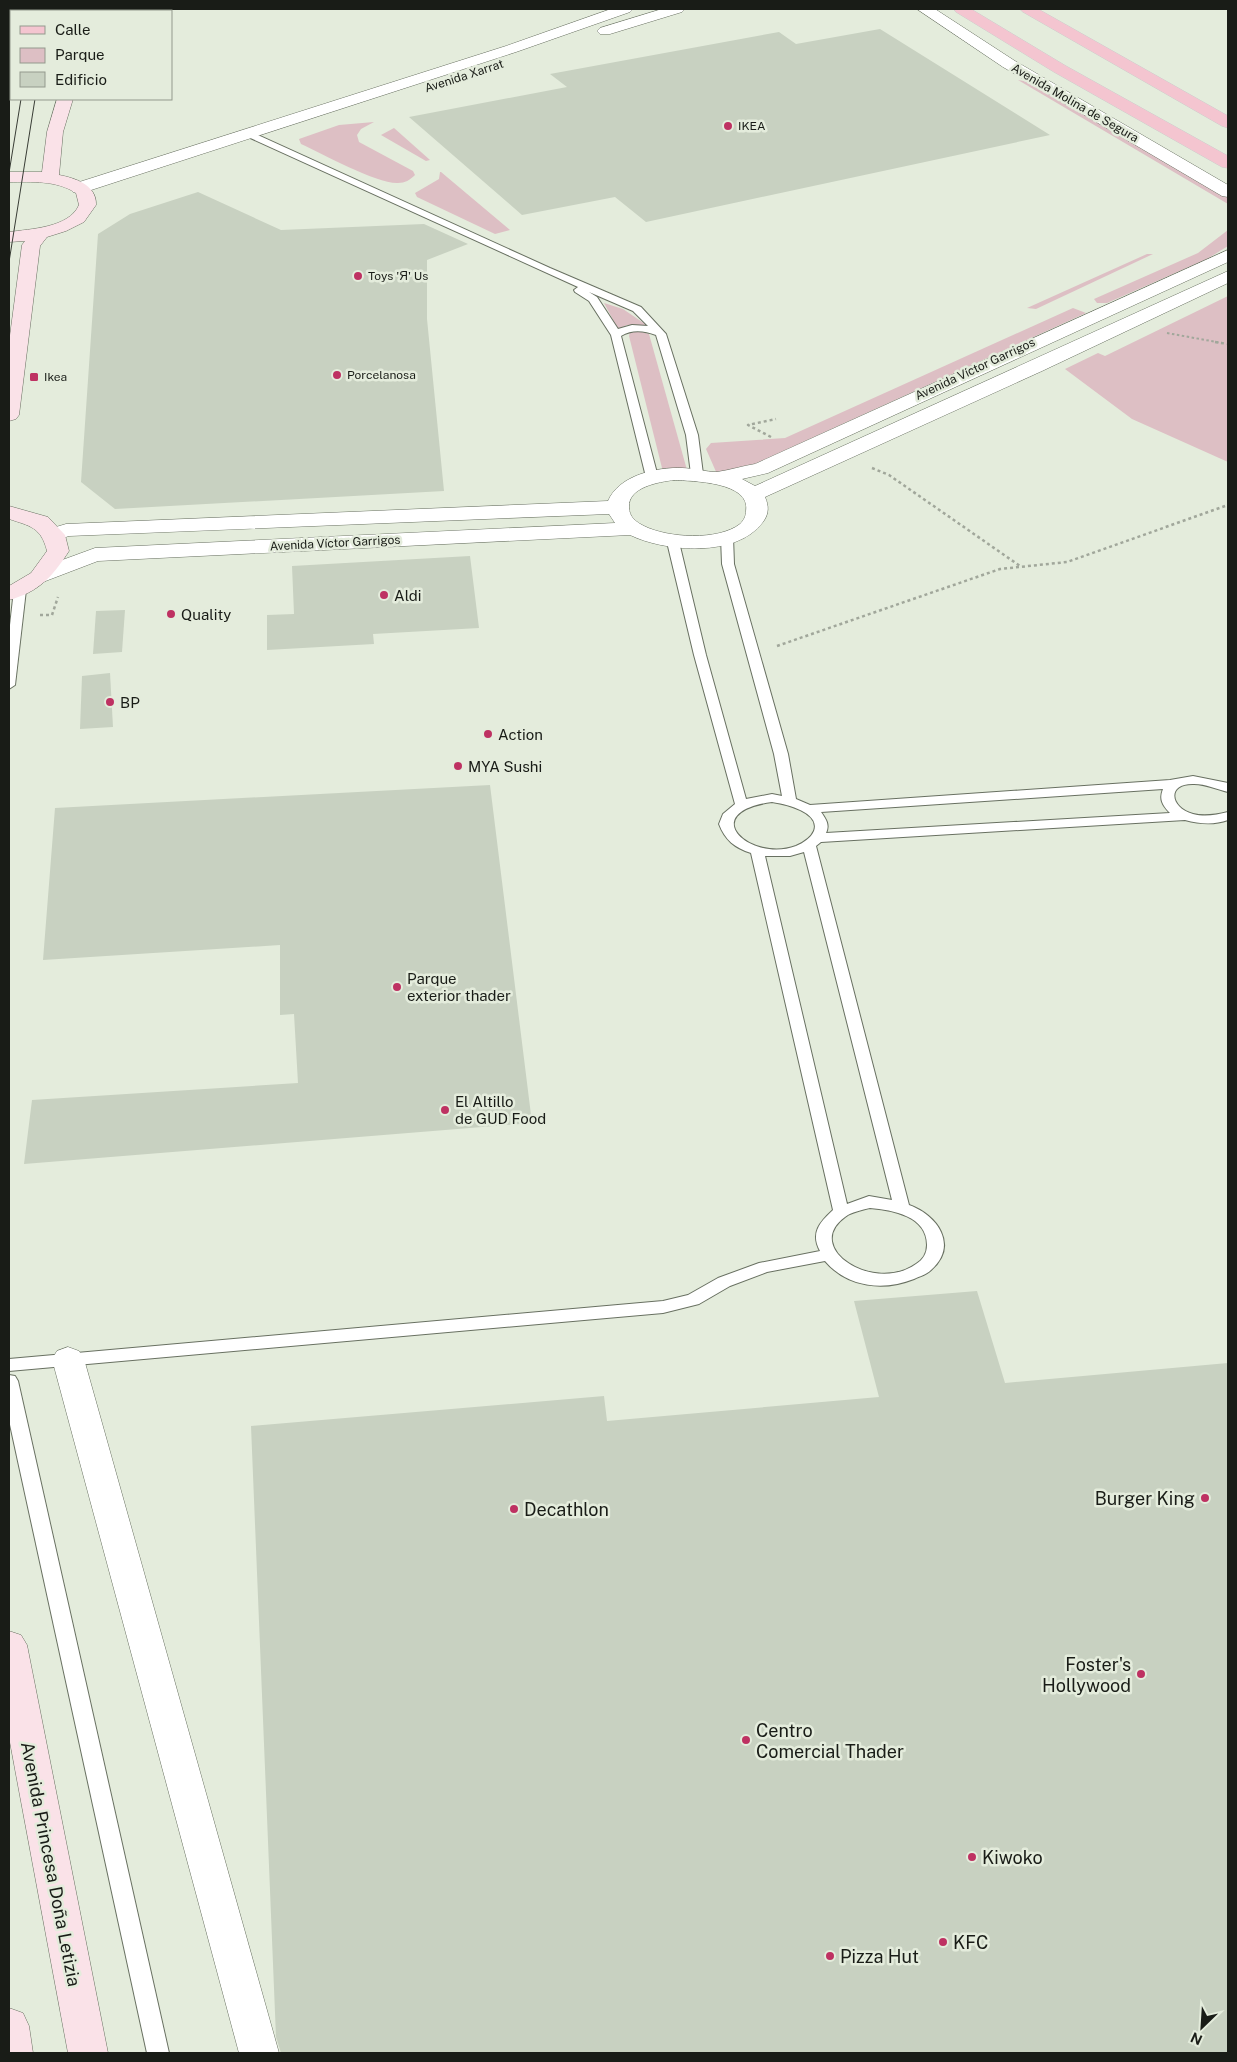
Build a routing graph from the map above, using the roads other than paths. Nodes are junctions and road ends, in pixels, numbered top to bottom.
1 (585, 9) edge
2 (625, 9) edge
3 (677, 9) edge
4 (925, 9) edge
5 (961, 9) edge
6 (1028, 9) edge
7 (65, 100) edge
8 (348, 102) junction
9 (1228, 123) edge
10 (249, 134) junction
11 (1228, 163) edge
12 (9, 177) edge
13 (50, 178) junction
14 (79, 188) junction
15 (1228, 192) edge
16 (41, 233) junction
17 (9, 237) edge
18 (1228, 255) edge
19 (546, 270) junction
20 (1228, 276) edge
21 (661, 334) junction
22 (616, 335) junction
23 (9, 416) edge
24 (697, 474) junction
25 (720, 477) junction
26 (652, 478) junction
27 (753, 495) junction
28 (617, 507) junction
29 (11, 509) edge
30 (631, 528) junction
31 (54, 535) junction
32 (727, 538) junction
33 (673, 542) junction
34 (43, 575) junction
35 (14, 591) edge
36 (9, 686) edge
37 (1174, 784) junction
38 (1226, 785) edge
39 (789, 800) junction
40 (741, 804) junction
41 (810, 809) junction
42 (1186, 816) junction
43 (1228, 816) edge
44 (813, 841) junction
45 (757, 851) junction
46 (902, 1207) junction
47 (840, 1211) junction
48 (828, 1255) junction
49 (68, 1359) junction
50 (9, 1365) edge
51 (9, 1381) edge
52 (9, 1645) edge
53 (9, 2026) edge
54 (13, 2053) edge
55 (88, 2053) edge
56 (158, 2053) edge
57 (259, 2053) edge

1 - 8 street, Avenida Xarrat
2 - 8 street, Avenida Xarrat
3 - 10 street, Avenida Xarrat
4 - 15 street, Avenida Molina de Segura
5 - 11 main road, Avenida Molina de Segura
6 - 9 main road
7 - 13 street
8 - 10 street, Avenida Xarrat
10 - 14 street, Avenida Xarrat
10 - 19 lane
12 - 13 street
13 - 14 street
14 - 16 street
16 - 17 street
16 - 23 street
18 - 25 street, Avenida Víctor Garrigos
19 - 21 lane
19 - 22 lane
20 - 27 street, Avenida Víctor Garrigos
21 - 22 lane
21 - 24 lane
22 - 26 lane
24 - 25 street
24 - 26 street
25 - 27 street
26 - 28 street
27 - 32 street
28 - 30 street
28 - 31 street, Avenida Víctor Garrigos
29 - 31 street
30 - 33 street
30 - 34 street, Avenida Víctor Garrigos
31 - 34 street
32 - 33 street
32 - 39 lane
33 - 40 lane
34 - 35 street
35 - 36 lane
37 - 38 lane
37 - 41 lane
37 - 42 lane
39 - 40 lane
39 - 41 lane
40 - 45 lane
41 - 44 lane
42 - 43 lane
42 - 44 lane
44 - 45 lane
44 - 46 lane
45 - 47 lane
46 - 47 lane
46 - 48 lane
47 - 48 lane
48 - 49 lane
49 - 50 lane
49 - 57 street
51 - 56 lane
52 - 55 street, Avenida Princesa Doña Letizia
53 - 54 street

